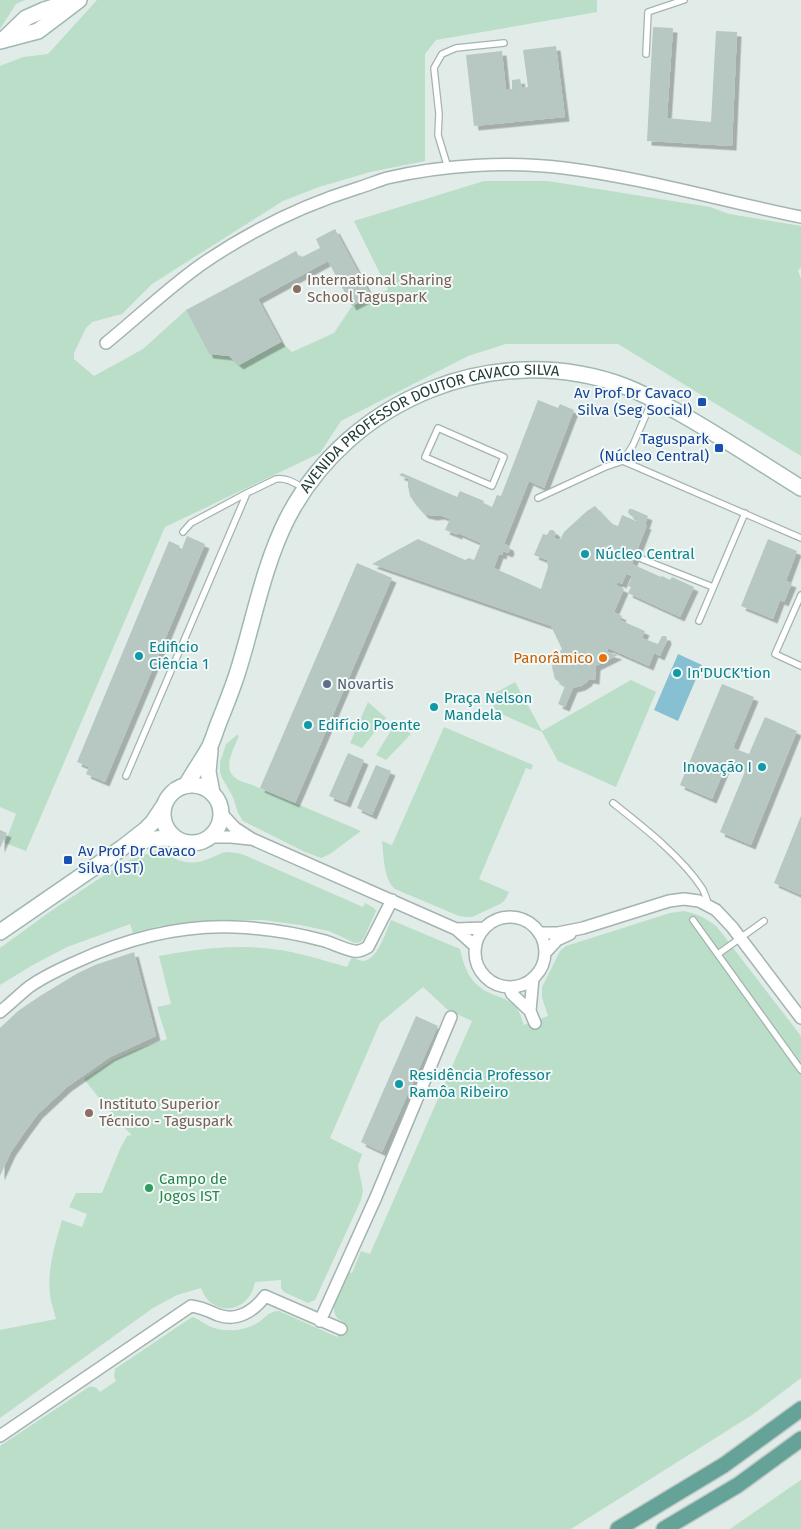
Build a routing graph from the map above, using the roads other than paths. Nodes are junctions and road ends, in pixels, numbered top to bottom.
1 (78, 0) edge
2 (684, 0) edge
3 (32, 15) junction
4 (38, 31) junction
5 (1, 41) edge
6 (504, 44) dead end
7 (646, 54) dead end
8 (448, 168) junction
9 (801, 217) edge
10 (106, 343) dead end
11 (652, 399) junction
12 (623, 461) junction
13 (497, 481) joint
14 (801, 488) edge
15 (305, 489) junction
16 (247, 493) junction
17 (538, 498) dead end
18 (745, 513) junction
19 (184, 532) dead end
20 (801, 538) edge
21 (642, 559) dead end
22 (713, 587) junction
23 (801, 595) edge
24 (699, 621) dead end
25 (801, 666) edge
26 (210, 744) junction
27 (126, 776) dead end
28 (188, 784) junction
29 (212, 793) junction
30 (612, 803) dead end
31 (163, 807) junction
32 (221, 813) junction
33 (210, 837) junction
34 (176, 839) junction
35 (252, 839) junction
36 (122, 848) junction
37 (392, 900) junction
38 (709, 907) junction
39 (694, 920) dead end
40 (764, 921) dead end
41 (484, 928) junction
42 (582, 928) junction
43 (456, 929) junction
44 (0, 932) edge
45 (539, 933) junction
46 (740, 938) junction
47 (475, 946) junction
48 (544, 953) junction
49 (718, 954) junction
50 (533, 978) junction
51 (509, 987) junction
52 (530, 1011) junction
53 (0, 1012) edge
54 (451, 1017) dead end
55 (801, 1018) edge
56 (535, 1023) dead end
57 (801, 1070) edge
58 (320, 1321) junction
59 (342, 1329) dead end
60 (801, 1409) edge
61 (0, 1436) edge
62 (801, 1439) edge
63 (618, 1529) edge
64 (664, 1529) edge

1 - 3 main road
1 - 4 main road
2 - 7 lane
3 - 4 main road
3 - 5 main road
4 - 5 main road
6 - 8 lane
8 - 9 street
8 - 10 street
11 - 12 lane
11 - 14 main road, AVENIDA PROFESSOR DOUTOR CAVACO SILVA
11 - 15 main road, AVENIDA PROFESSOR DOUTOR CAVACO SILVA
12 - 17 lane
12 - 18 lane
13 - 13 lane
15 - 16 lane
15 - 26 main road, AVENIDA PROFESSOR DOUTOR CAVACO SILVA
16 - 19 lane
16 - 27 lane
18 - 20 lane
18 - 22 lane
21 - 22 lane
22 - 24 lane
23 - 25 lane
26 - 28 main road, AVENIDA PROFESSOR DOUTOR CAVACO SILVA
26 - 29 main road, AVENIDA PROFESSOR DOUTOR CAVACO SILVA
28 - 29 main road
28 - 31 main road
29 - 32 main road
30 - 38 lane
31 - 34 main road
31 - 36 main road
32 - 33 main road
32 - 35 street
33 - 34 main road
33 - 35 street
34 - 36 main road
35 - 37 street
36 - 44 main road
37 - 43 street
37 - 53 street
38 - 42 street
38 - 46 street
39 - 49 lane
40 - 46 lane
41 - 43 street
41 - 45 street
41 - 47 street
42 - 45 street
42 - 48 street
43 - 47 street
45 - 48 street
46 - 49 lane
46 - 55 street
47 - 51 street
48 - 50 street
49 - 57 lane
50 - 51 street
50 - 52 street
51 - 52 street
52 - 56 street
54 - 58 street
58 - 59 street
58 - 61 street
60 - 63 main road
62 - 64 main road

